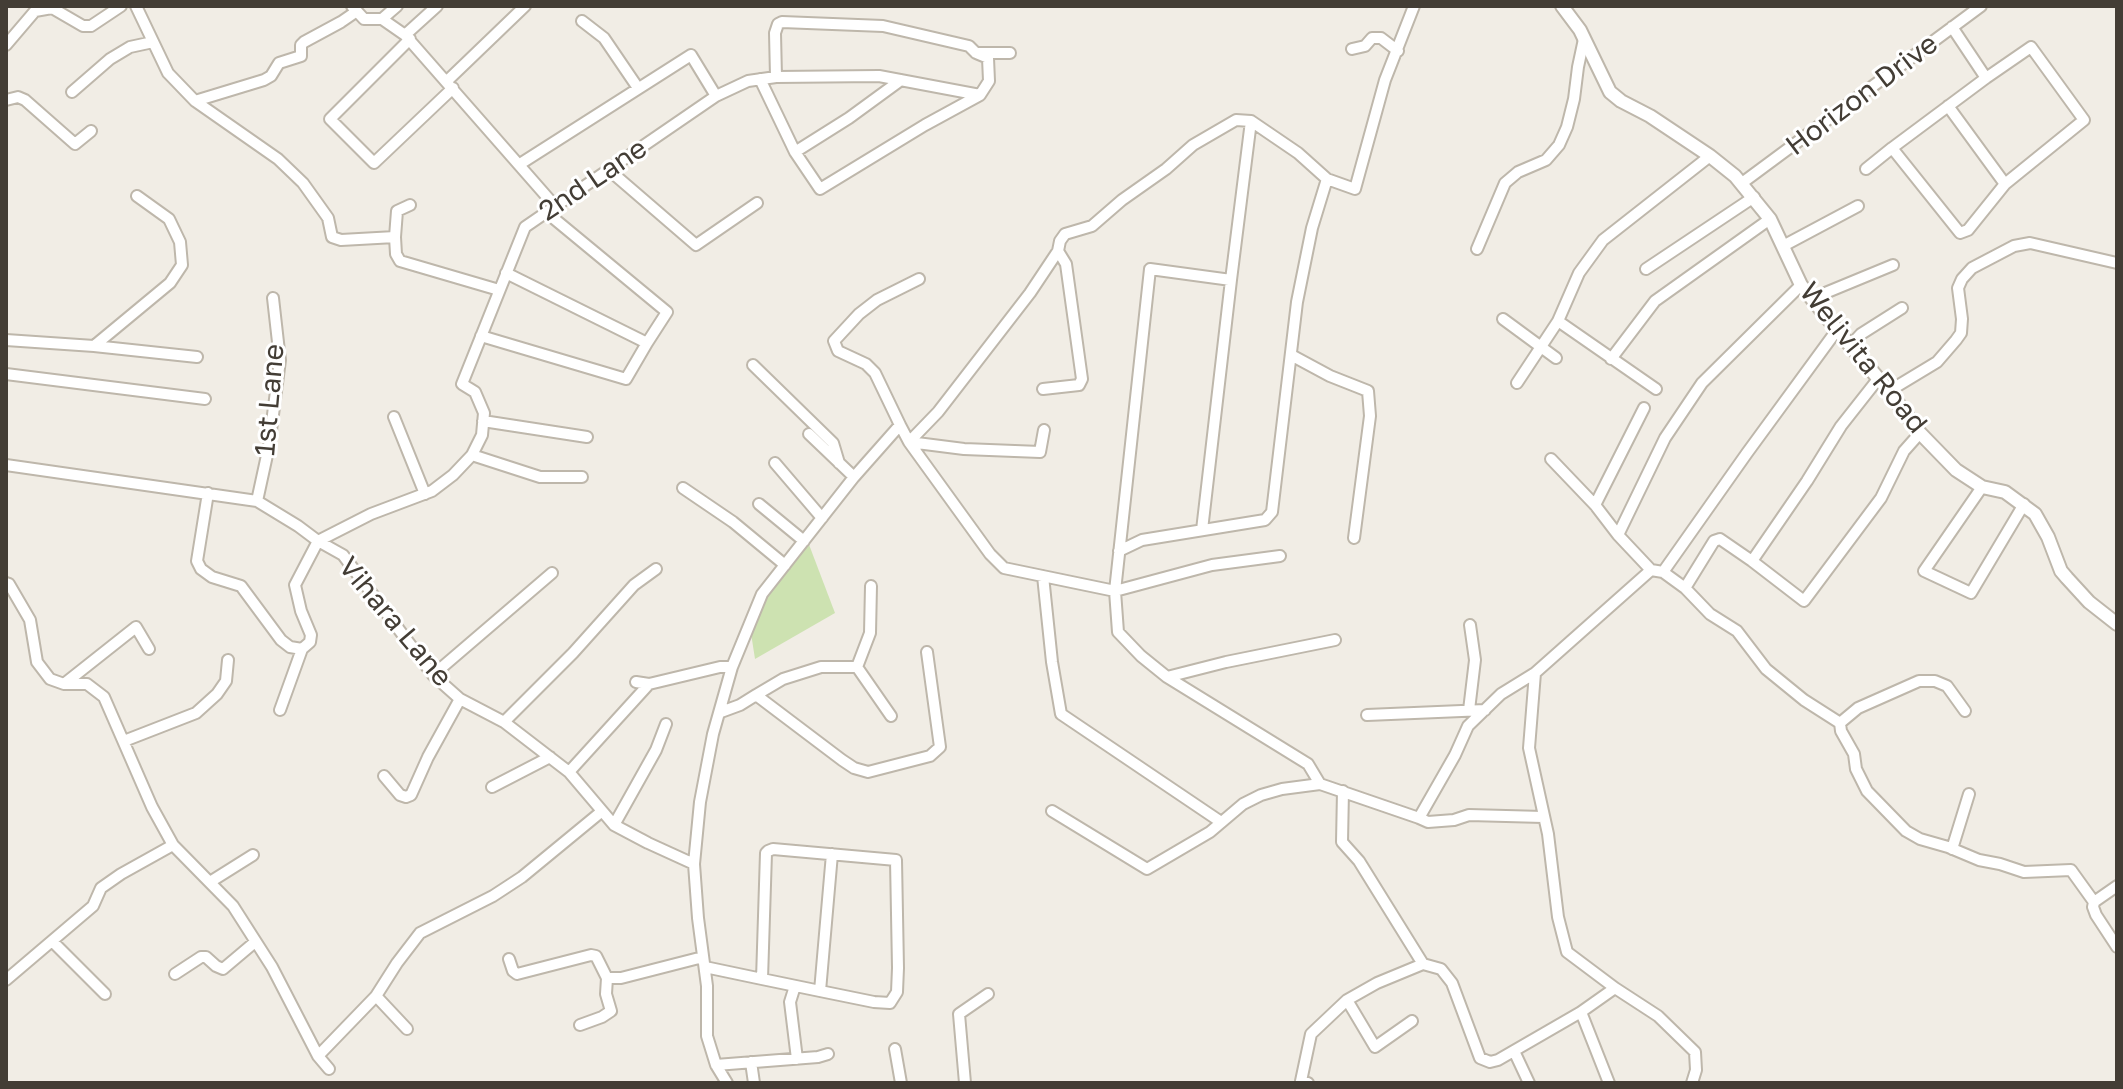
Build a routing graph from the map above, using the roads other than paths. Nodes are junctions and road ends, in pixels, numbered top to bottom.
1 (121, 6) edge
2 (136, 6) edge
3 (397, 6) edge
4 (437, 6) edge
5 (525, 6) edge
6 (1414, 6) edge
7 (1562, 6) edge
8 (1981, 6) edge
9 (354, 8) edge
10 (382, 19) junction
11 (582, 21) dead end
12 (1952, 27) junction
13 (408, 37) junction
14 (1584, 39) junction
15 (153, 42) junction
16 (6, 45) edge
17 (1352, 49) dead end
18 (1398, 51) junction
19 (976, 53) junction
20 (1010, 53) dead end
21 (776, 77) junction
22 (1986, 78) junction
23 (760, 79) junction
24 (901, 80) junction
25 (450, 85) junction
26 (638, 88) junction
27 (72, 92) dead end
28 (980, 95) junction
29 (716, 96) junction
30 (6, 100) edge
31 (195, 101) junction
32 (1948, 106) junction
33 (1251, 121) junction
34 (91, 131) dead end
35 (1892, 148) junction
36 (795, 152) junction
37 (1710, 156) junction
38 (520, 164) junction
39 (1866, 169) dead end
40 (609, 170) junction
41 (1327, 179) junction
42 (1742, 183) junction
43 (2005, 184) junction
44 (137, 196) dead end
45 (1754, 197) junction
46 (757, 203) dead end
47 (410, 205) dead end
48 (1858, 206) dead end
49 (550, 209) junction
50 (1770, 219) junction
51 (395, 237) junction
52 (1783, 246) junction
53 (1477, 249) dead end
54 (1058, 251) junction
55 (2117, 263) edge
56 (1893, 265) dead end
57 (1646, 269) dead end
58 (506, 273) junction
59 (919, 279) dead end
60 (1231, 280) junction
61 (1801, 285) junction
62 (499, 290) junction
63 (273, 298) dead end
64 (1813, 298) junction
65 (1902, 308) dead end
66 (1503, 319) dead end
67 (1558, 321) junction
68 (1837, 330) junction
69 (481, 336) junction
70 (6, 340) edge
71 (647, 343) junction
72 (94, 346) junction
73 (1540, 346) junction
74 (1850, 346) junction
75 (1291, 355) junction
76 (197, 357) dead end
77 (1556, 358) dead end
78 (1611, 359) junction
79 (753, 365) dead end
80 (6, 374) edge
81 (1878, 379) junction
82 (1517, 383) dead end
83 (1043, 389) dead end
84 (1656, 389) dead end
85 (1889, 391) junction
86 (205, 399) dead end
87 (1644, 408) dead end
88 (394, 417) dead end
89 (483, 421) junction
90 (900, 425) junction
91 (1044, 430) dead end
92 (1920, 433) junction
93 (809, 434) dead end
94 (587, 437) dead end
95 (909, 442) junction
96 (472, 455) junction
97 (1551, 459) dead end
98 (775, 463) dead end
99 (839, 463) junction
100 (6, 465) edge
101 (582, 477) dead end
102 (854, 477) junction
103 (1982, 487) junction
104 (683, 488) dead end
105 (208, 493) junction
106 (425, 494) junction
107 (257, 501) junction
108 (759, 504) dead end
109 (2024, 504) junction
110 (1595, 505) junction
111 (822, 518) junction
112 (1202, 530) junction
113 (1618, 535) junction
114 (1354, 538) dead end
115 (318, 541) junction
116 (804, 541) junction
117 (1119, 551) junction
118 (1280, 556) dead end
119 (1752, 561) junction
120 (785, 565) junction
121 (656, 569) dead end
122 (1651, 570) junction
123 (1663, 572) junction
124 (552, 573) dead end
125 (1043, 576) junction
126 (6, 583) edge
127 (871, 586) dead end
128 (1685, 588) junction
129 (1115, 591) junction
130 (2117, 624) edge
131 (1470, 625) dead end
132 (1335, 640) dead end
133 (149, 649) dead end
134 (302, 649) junction
135 (927, 652) dead end
136 (228, 660) dead end
137 (732, 667) junction
138 (857, 667) junction
139 (1535, 673) junction
140 (433, 675) junction
141 (1167, 677) junction
142 (636, 682) dead end
143 (64, 684) junction
144 (649, 684) junction
145 (756, 695) junction
146 (460, 699) junction
147 (280, 710) dead end
148 (1469, 710) junction
149 (1485, 710) junction
150 (1965, 711) dead end
151 (721, 712) junction
152 (1367, 715) dead end
153 (891, 716) dead end
154 (504, 722) junction
155 (1840, 723) junction
156 (666, 724) dead end
157 (124, 741) junction
158 (550, 757) junction
159 (569, 772) junction
160 (384, 776) dead end
161 (1320, 784) junction
162 (492, 787) dead end
163 (1343, 791) junction
164 (1969, 794) dead end
165 (1052, 811) dead end
166 (601, 812) junction
167 (1543, 817) junction
168 (1419, 818) junction
169 (1221, 822) junction
170 (614, 825) junction
171 (173, 845) junction
172 (1952, 849) junction
173 (832, 854) junction
174 (253, 855) dead end
175 (694, 864) junction
176 (210, 882) junction
177 (2117, 886) edge
178 (2094, 902) junction
179 (52, 941) junction
180 (255, 942) junction
181 (2117, 947) edge
182 (509, 959) dead end
183 (704, 962) junction
184 (1423, 964) junction
185 (175, 974) dead end
186 (607, 978) junction
187 (762, 979) junction
188 (6, 980) edge
189 (795, 986) junction
190 (1615, 988) junction
191 (820, 991) junction
192 (105, 994) dead end
193 (988, 994) dead end
194 (376, 996) junction
195 (1347, 1000) junction
196 (1581, 1012) junction
197 (1412, 1021) dead end
198 (580, 1025) dead end
199 (407, 1029) dead end
200 (895, 1049) dead end
201 (1514, 1051) junction
202 (828, 1054) dead end
203 (318, 1056) junction
204 (797, 1059) junction
205 (751, 1062) junction
206 (716, 1065) junction
207 (329, 1069) dead end
208 (1303, 1082) edge
209 (727, 1083) edge
210 (754, 1083) edge
211 (901, 1083) edge
212 (965, 1083) edge
213 (1529, 1083) edge
214 (1609, 1083) edge
215 (1692, 1083) edge

1 - 16 street
2 - 15 street
3 - 10 street
4 - 13 street
5 - 25 street
6 - 18 street
7 - 14 street, Welivita Road
8 - 12 street, Horizon Drive
9 - 10 street
9 - 31 street
10 - 13 street
11 - 26 street
12 - 22 street
12 - 42 street, Horizon Drive
13 - 25 street
13 - 25 street
14 - 37 street, Welivita Road
14 - 53 street
15 - 27 street
15 - 31 street
17 - 18 street
18 - 41 street
19 - 20 street
19 - 21 street
19 - 28 street
21 - 23 street, 2nd Lane
21 - 24 street, 2nd Lane
22 - 32 street
22 - 43 street
23 - 29 street, 2nd Lane
23 - 36 street
24 - 28 street, 2nd Lane
24 - 36 street
25 - 38 street
26 - 29 street
26 - 38 street
28 - 36 street
29 - 40 street, 2nd Lane
30 - 34 street
31 - 51 street
32 - 35 street
32 - 43 street
33 - 41 street
33 - 54 street
33 - 60 street
35 - 39 street
35 - 43 street
37 - 42 street, Welivita Road
37 - 67 street
38 - 49 street
40 - 46 street
40 - 49 street, 2nd Lane
41 - 75 street
42 - 45 street, Welivita Road
44 - 72 street
45 - 50 street, Welivita Road
45 - 57 street
47 - 51 street
48 - 52 street
49 - 58 street, 2nd Lane
49 - 71 street
50 - 52 street, Welivita Road
50 - 78 street
51 - 62 street
52 - 61 street, Welivita Road
54 - 83 street
54 - 95 street
55 - 85 street
56 - 64 street
58 - 62 street, 2nd Lane
58 - 71 street
59 - 90 street
60 - 112 street
60 - 117 street
61 - 64 street, Welivita Road
61 - 113 street
62 - 69 street, 2nd Lane
63 - 107 street, 1st Lane
64 - 68 street, Welivita Road
65 - 74 street
66 - 73 street
67 - 73 street
67 - 78 street
68 - 74 street, Welivita Road
68 - 123 street
69 - 71 street
69 - 89 street, 2nd Lane
70 - 72 street
72 - 76 street
73 - 77 street
73 - 82 street
74 - 81 street, Welivita Road
75 - 112 street
75 - 114 street
78 - 84 street
79 - 99 street
80 - 86 street
81 - 85 street, Welivita Road
81 - 119 street
85 - 92 street, Welivita Road
87 - 110 street
88 - 106 street
89 - 94 street
89 - 96 street
90 - 95 street
90 - 102 street
91 - 95 street
92 - 103 street, Welivita Road
92 - 119 street
93 - 99 street
95 - 125 street
96 - 101 street
96 - 106 street
97 - 110 street
98 - 111 street
99 - 102 street
100 - 105 street, Vihara Lane
102 - 111 street
103 - 109 street, Welivita Road
103 - 109 street
104 - 120 street
105 - 107 street, Vihara Lane
105 - 134 street
106 - 115 street
107 - 115 street, Vihara Lane
108 - 116 street
109 - 130 street
110 - 113 street
111 - 116 street
112 - 117 street
113 - 122 street
115 - 134 street
115 - 140 street, Vihara Lane
116 - 120 street
117 - 129 street
118 - 129 street
119 - 128 street
120 - 137 street
121 - 154 street
122 - 123 street
122 - 139 street
123 - 128 street
124 - 140 street
125 - 129 street
125 - 169 street
126 - 143 street
127 - 138 street
128 - 155 street
129 - 141 street
131 - 148 street
132 - 141 street
133 - 143 street
134 - 147 street
135 - 145 street
136 - 157 street
137 - 144 street
137 - 151 street
138 - 145 street
138 - 153 street
139 - 149 street
139 - 167 street
140 - 146 street, Vihara Lane
141 - 161 street
142 - 144 street
143 - 157 street
144 - 159 street
145 - 151 street
146 - 154 street, Vihara Lane
146 - 160 street
148 - 149 street
148 - 152 street
149 - 168 street
150 - 155 street
151 - 175 street
154 - 158 street, Vihara Lane
155 - 172 street
156 - 170 street
157 - 171 street
158 - 159 street, Vihara Lane
158 - 162 street
159 - 166 street, Vihara Lane
161 - 163 street
161 - 169 street
163 - 168 street
163 - 184 street
164 - 172 street
165 - 169 street
166 - 170 street, Vihara Lane
166 - 194 street
167 - 168 street
167 - 190 street
170 - 175 street, Vihara Lane
171 - 176 street
171 - 179 street
172 - 178 street
173 - 187 street
173 - 191 street
173 - 191 street
174 - 176 street
175 - 183 street
176 - 180 street
177 - 178 street
178 - 181 street
179 - 188 street
179 - 192 street
180 - 185 street
180 - 203 street
182 - 186 street
183 - 186 street
183 - 187 street
183 - 206 street
184 - 195 street
184 - 201 street
186 - 198 street
187 - 189 street
189 - 191 street
189 - 204 street
190 - 196 street
190 - 215 street
193 - 212 street
194 - 199 street
194 - 203 street
195 - 197 street
195 - 208 street
196 - 201 street
196 - 214 street
200 - 211 street
201 - 213 street
202 - 204 street
203 - 207 street
204 - 205 street
205 - 206 street
205 - 210 street
206 - 209 street

